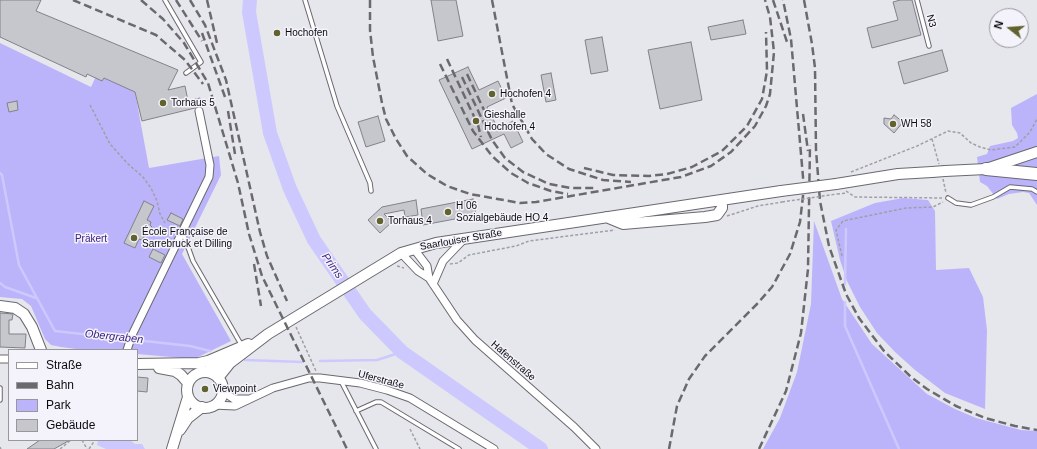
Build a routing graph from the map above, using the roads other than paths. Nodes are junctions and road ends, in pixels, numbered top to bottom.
1 (165, 0) edge
2 (305, 0) edge
3 (917, 0) edge
4 (929, 46) dead end
5 (186, 73) dead end
6 (199, 111) dead end
7 (1037, 152) edge
8 (986, 169) junction
9 (1037, 174) edge
10 (371, 191) dead end
11 (1037, 192) edge
12 (948, 198) road end
13 (722, 200) junction
14 (605, 217) junction
15 (183, 230) junction
16 (464, 239) junction
17 (414, 249) junction
18 (400, 253) junction
19 (429, 278) junction
20 (433, 284) junction
21 (0, 306) edge
22 (268, 334) junction
23 (255, 341) junction
24 (127, 347) edge
25 (242, 347) junction
26 (40, 349) edge
27 (138, 364) edge
28 (138, 364) edge
29 (207, 372) junction
30 (218, 378) junction
31 (191, 380) junction
32 (341, 381) junction
33 (0, 388) edge
34 (222, 391) junction
35 (188, 397) junction
36 (251, 398) junction
37 (0, 400) edge
38 (213, 405) junction
39 (202, 407) junction
40 (356, 411) junction
41 (176, 437) junction
42 (172, 449) edge
43 (376, 449) edge
44 (459, 449) edge
45 (494, 449) edge
46 (596, 449) edge

1 - 5 lane
2 - 10 lane
3 - 4 lane, N3
6 - 15 street
7 - 8 main road, Saarlouiser Straße
8 - 9 main road
8 - 13 main road, Saarlouiser Straße, bridge
11 - 12 lane
13 - 14 main road, Saarlouiser Straße
13 - 14 main road
14 - 16 main road, Saarlouiser Straße
15 - 24 street
15 - 25 lane
16 - 17 main road, Saarlouiser Straße
16 - 20 street
17 - 18 main road, Saarlouiser Straße
17 - 19 street, Hafenstraße
18 - 19 street, Hafenstraße
18 - 22 main road, Saarlouiser Straße
19 - 20 street, Hafenstraße
20 - 46 street, Hafenstraße
21 - 26 main road
22 - 23 main road, Saarlouiser Straße
22 - 30 main road, Saarlouiser Straße
23 - 25 main road, Saarlouiser Straße
23 - 29 main road, Saarlouiser Straße
25 - 27 main road, Saarlouiser Straße
28 - 31 main road, Saarlouiser Straße
29 - 30 main road
29 - 31 main road
30 - 34 main road
31 - 35 main road
32 - 36 street, Uferstraße
32 - 40 lane
32 - 45 street, Uferstraße
33 - 37 lane
34 - 36 street, Uferstraße
34 - 38 main road
35 - 39 main road
35 - 41 main road
36 - 38 street, Uferstraße
38 - 39 main road
39 - 41 main road
40 - 43 lane
40 - 44 lane
41 - 42 main road

